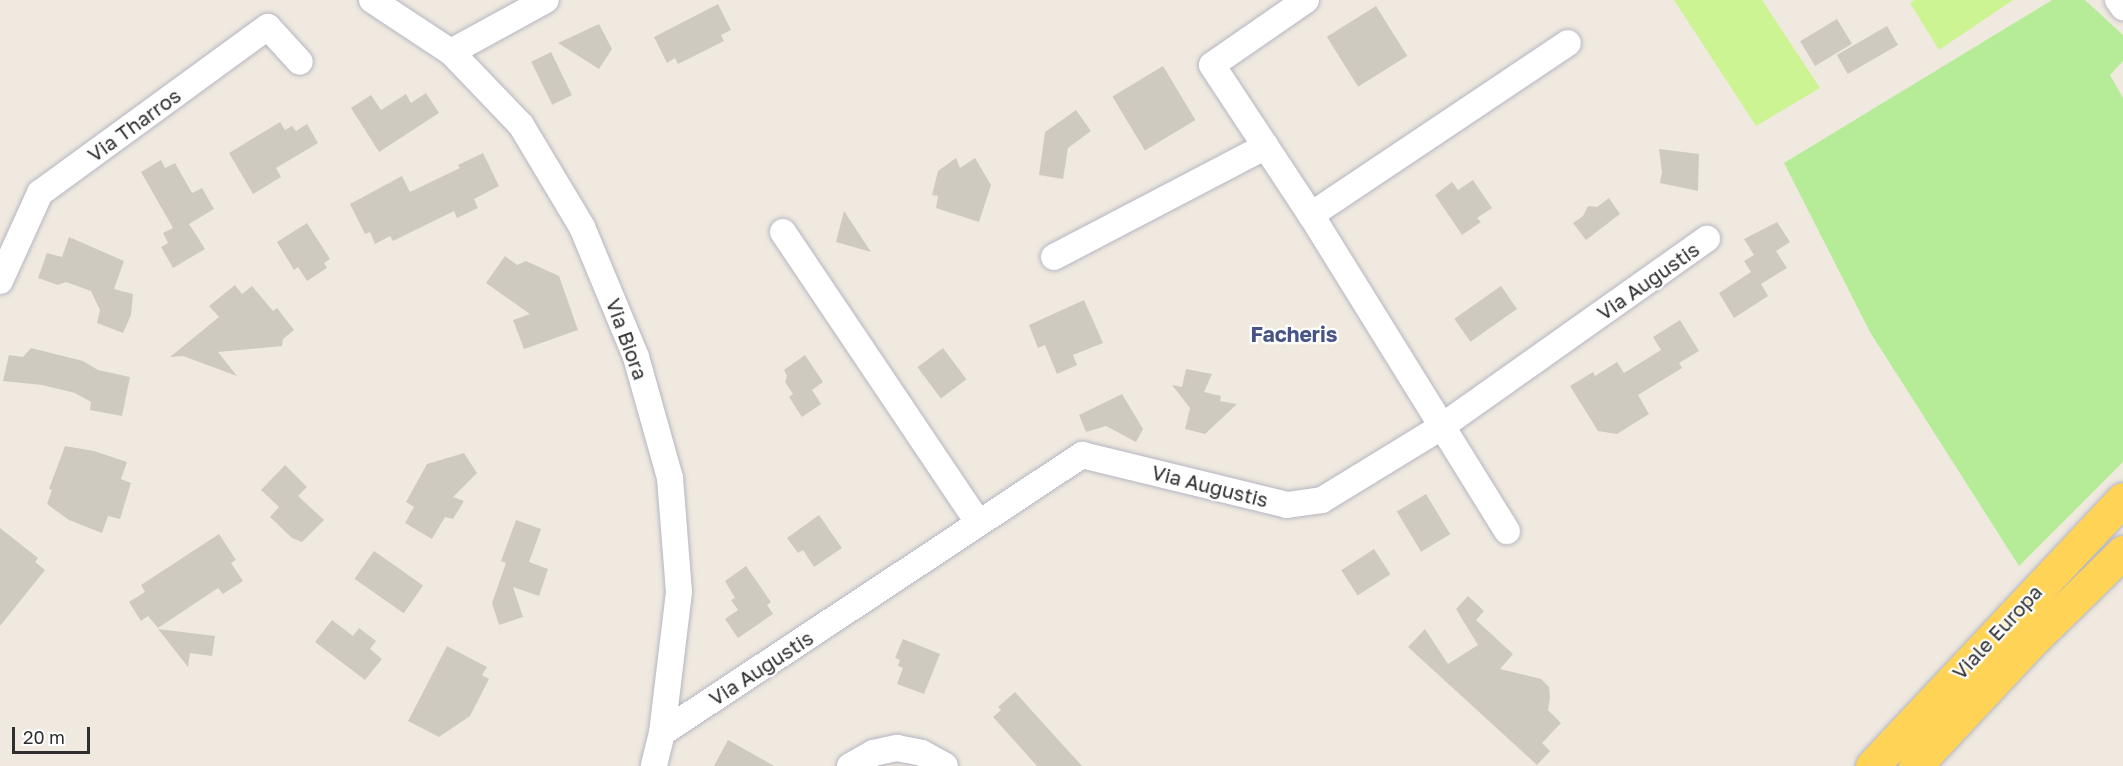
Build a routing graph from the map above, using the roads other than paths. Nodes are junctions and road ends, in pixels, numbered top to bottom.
1 (372, 0) edge
2 (546, 0) edge
3 (1306, 0) edge
4 (2118, 0) edge
5 (2123, 7) edge
6 (1568, 43) dead end
7 (451, 52) junction
8 (300, 62) dead end
9 (1266, 146) junction
10 (1311, 215) junction
11 (783, 232) dead end
12 (1707, 239) dead end
13 (1054, 257) dead end
14 (0, 281) edge
15 (1441, 427) junction
16 (2123, 499) edge
17 (978, 522) junction
18 (1508, 531) dead end
19 (2123, 552) edge
20 (662, 733) junction
21 (654, 766) edge
22 (850, 766) edge
23 (945, 766) edge
24 (1872, 766) edge
25 (1915, 766) edge

1 - 7 street, Via Biora
2 - 7 street
3 - 9 street
4 - 5 street
6 - 10 street
7 - 20 street, Via Biora
8 - 14 street, Via Tharros
9 - 10 street
9 - 13 street
10 - 15 street
11 - 17 street
12 - 15 street, Via Augustis
15 - 17 street, Via Augustis
15 - 18 street
16 - 24 main road, Viale Europa
17 - 20 street, Via Augustis
19 - 25 main road, Viale Europa
20 - 21 street, Via Biora
22 - 23 street

